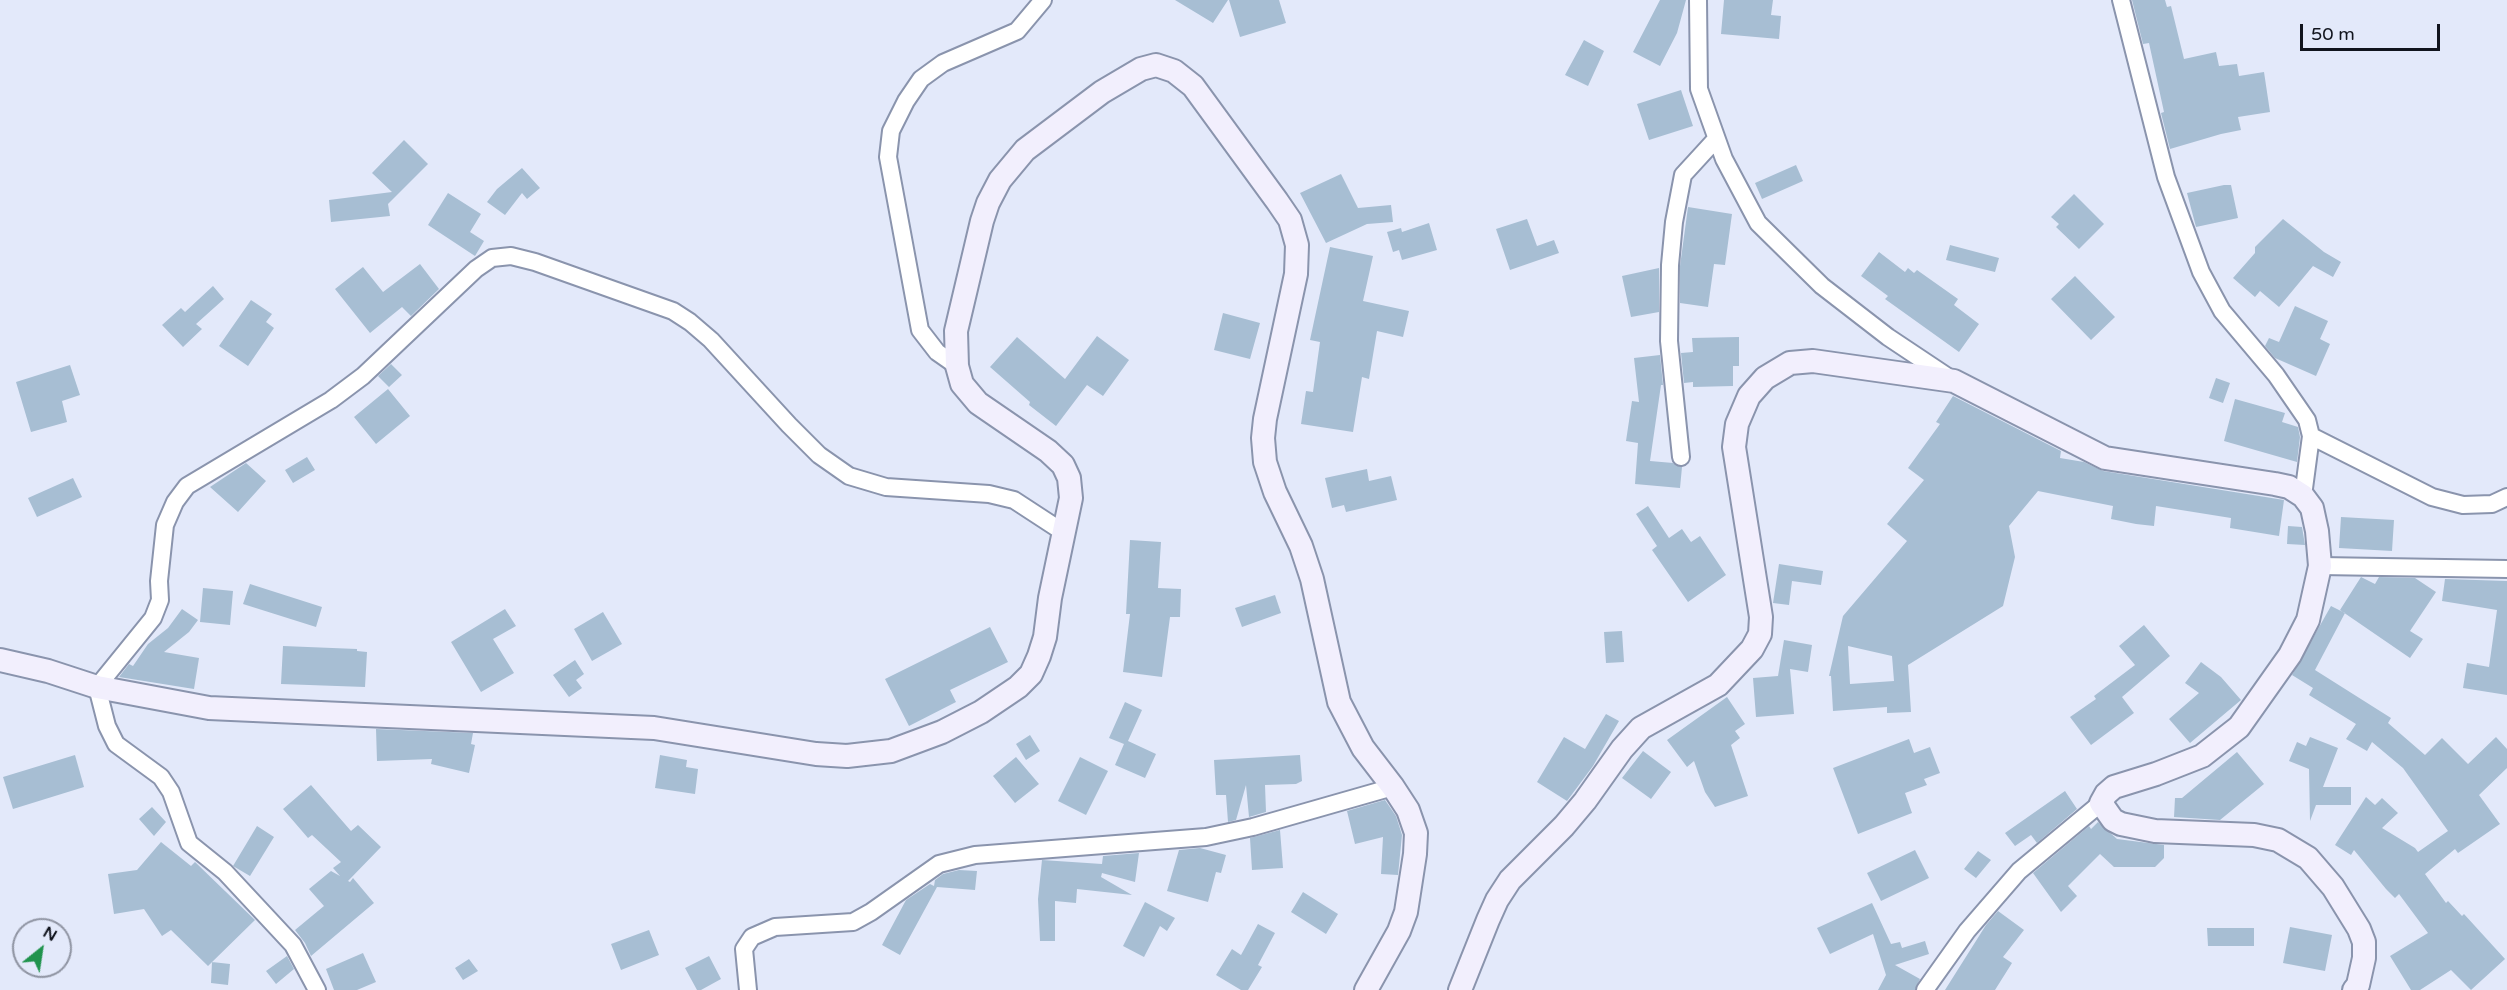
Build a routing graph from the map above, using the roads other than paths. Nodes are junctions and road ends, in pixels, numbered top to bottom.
1 (1043, 0) edge
2 (1698, 0) edge
3 (2121, 0) edge
4 (1716, 139) junction
5 (957, 366) junction
6 (1954, 381) junction
7 (2311, 436) junction
8 (1681, 457) dead end
9 (2303, 496) junction
10 (2507, 497) edge
11 (1063, 532) junction
12 (2319, 566) junction
13 (2507, 568) edge
14 (0, 660) edge
15 (97, 687) junction
16 (1394, 788) junction
17 (2101, 803) junction
18 (317, 990) edge
19 (748, 990) edge
20 (1366, 990) edge
21 (1460, 990) edge
22 (1925, 990) edge
23 (2354, 990) edge

1 - 5 street
2 - 4 street
3 - 7 street
4 - 6 street
4 - 8 street
5 - 11 main road
5 - 16 main road
6 - 9 main road
6 - 21 main road
7 - 9 street
7 - 10 street
9 - 12 main road
11 - 15 main road
11 - 15 street
12 - 13 street
12 - 17 main road
14 - 15 main road
15 - 18 street
16 - 19 street
16 - 20 main road
17 - 22 street
17 - 23 main road

